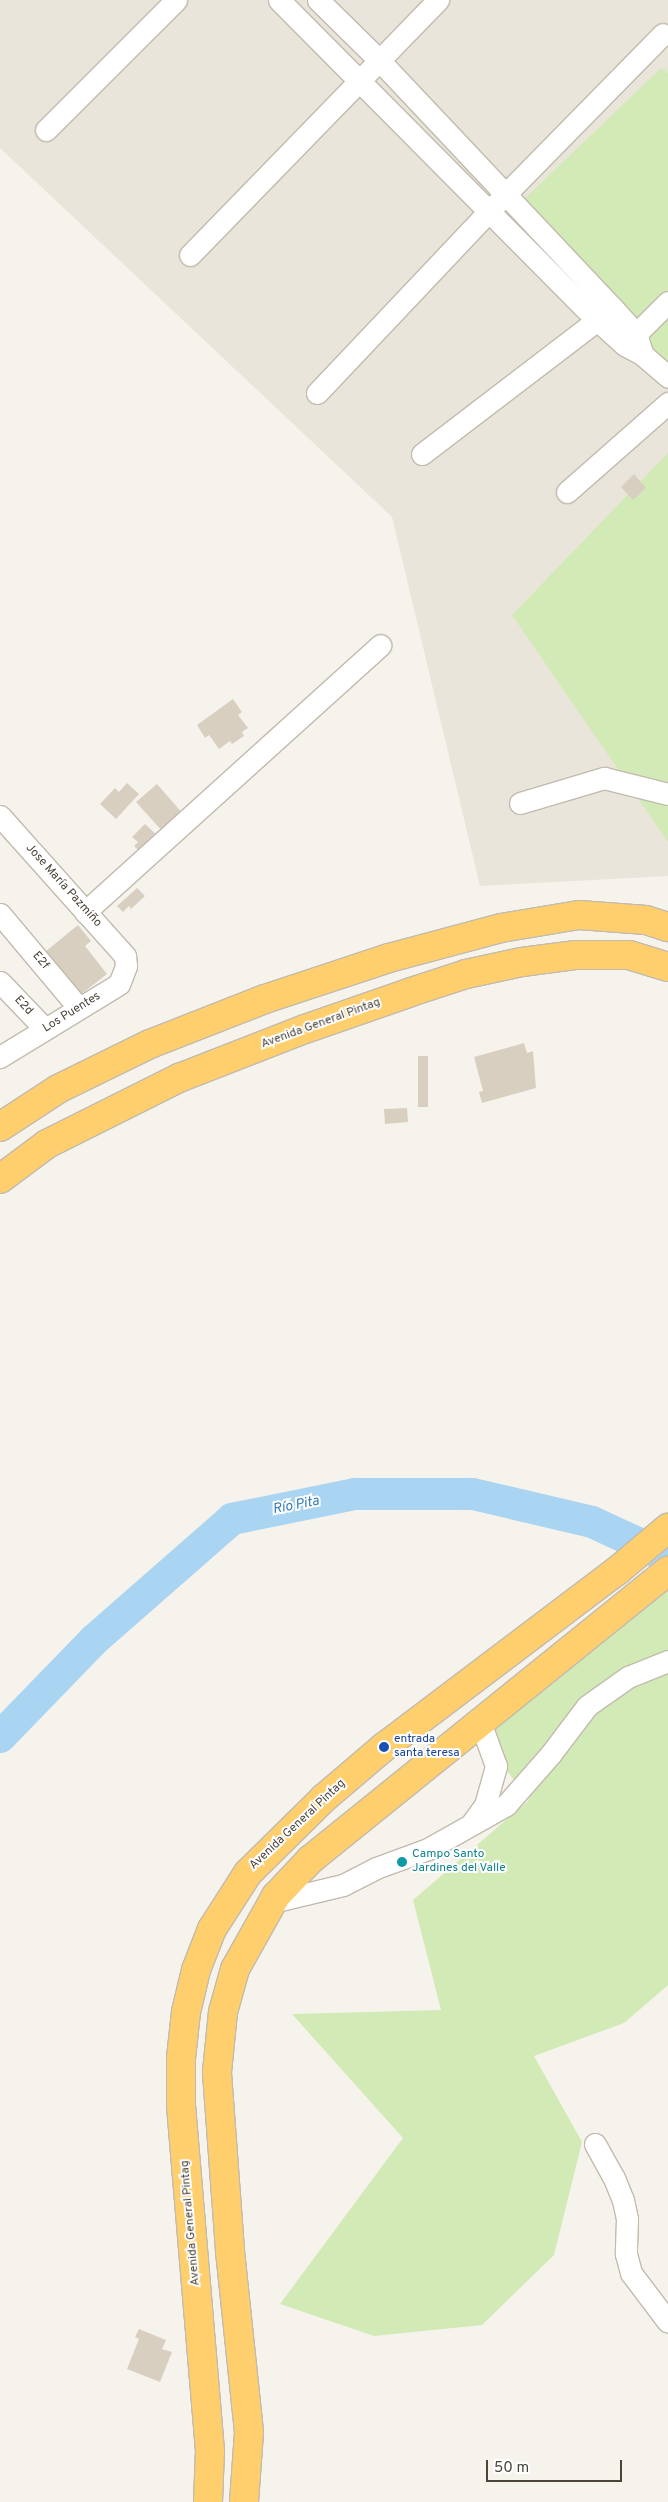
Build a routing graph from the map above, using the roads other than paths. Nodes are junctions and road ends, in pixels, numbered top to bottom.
1 (176, 0) edge
2 (279, 0) edge
3 (318, 0) edge
4 (438, 0) edge
5 (663, 34) dead end
6 (379, 60) junction
7 (360, 80) junction
8 (46, 130) dead end
9 (506, 194) junction
10 (490, 211) junction
11 (190, 256) dead end
12 (668, 302) edge
13 (597, 320) junction
14 (634, 345) junction
15 (668, 378) edge
16 (317, 393) dead end
17 (668, 403) edge
18 (422, 454) dead end
19 (567, 492) dead end
20 (380, 645) dead end
21 (668, 794) edge
22 (520, 803) dead end
23 (0, 816) edge
24 (85, 912) junction
25 (0, 914) edge
26 (668, 926) edge
27 (125, 956) joint
28 (668, 967) edge
29 (0, 982) edge
30 (80, 1008) junction
31 (45, 1030) junction
32 (0, 1057) edge
33 (0, 1127) edge
34 (0, 1179) edge
35 (668, 1528) edge
36 (668, 1571) edge
37 (668, 1661) edge
38 (480, 1722) junction
39 (496, 1766) junction
40 (530, 1778) junction
41 (471, 1826) junction
42 (272, 1902) junction
43 (595, 2144) dead end
44 (666, 2316) edge
45 (208, 2502) edge
46 (244, 2502) edge

1 - 8 street
2 - 7 street
3 - 6 street
4 - 6 street
5 - 9 street
6 - 7 street
6 - 9 street
7 - 10 street
7 - 11 street
9 - 10 street
9 - 14 street
10 - 13 street
10 - 16 street
12 - 14 street
13 - 14 street
13 - 18 street
14 - 15 street
17 - 19 street
20 - 24 street
21 - 22 street
23 - 24 street, Jose María Pazmiño
24 - 27 street, Jose María Pazmiño
25 - 30 street, E2f
26 - 33 highway
27 - 30 street, Los Puentes
28 - 34 highway, Avenida General Pintag
29 - 31 street, E2d
30 - 31 street, Los Puentes
31 - 32 street, Los Puentes
35 - 45 highway, Avenida General Pintag
36 - 38 highway
37 - 40 street
38 - 39 street
38 - 42 highway
39 - 40 street
39 - 41 street
40 - 41 street
41 - 42 street
42 - 46 highway
43 - 44 street

